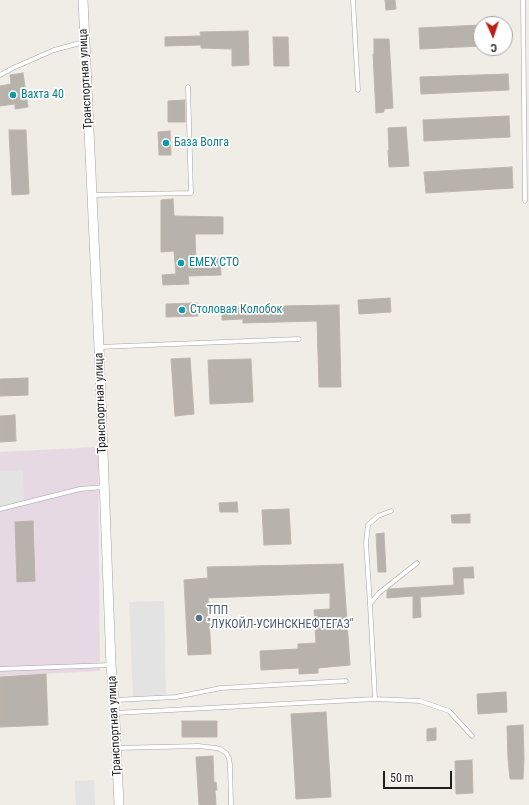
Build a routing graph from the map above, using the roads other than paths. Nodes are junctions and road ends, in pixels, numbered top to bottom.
1 (83, 0) edge
2 (352, 0) edge
3 (523, 0) edge
4 (85, 42) junction
5 (0, 75) edge
6 (188, 87) dead end
7 (358, 90) dead end
8 (91, 195) junction
9 (525, 201) dead end
10 (300, 339) dead end
11 (99, 347) junction
12 (105, 487) junction
13 (0, 509) edge
14 (391, 511) dead end
15 (417, 563) dead end
16 (370, 604) junction
17 (111, 665) junction
18 (0, 669) edge
19 (346, 681) dead end
20 (375, 699) junction
21 (114, 700) junction
22 (115, 713) junction
23 (472, 736) dead end
24 (116, 748) junction
25 (119, 805) edge
26 (231, 805) edge

1 - 4 street, Транспортная улица
2 - 7 lane
3 - 9 lane
4 - 5 lane
4 - 8 street, Транспортная улица
6 - 8 lane
8 - 11 street, Транспортная улица
10 - 11 lane
11 - 12 street, Транспортная улица
12 - 13 lane
12 - 17 street, Транспортная улица
14 - 16 lane
15 - 16 lane
16 - 20 lane
17 - 18 lane
17 - 21 street, Транспортная улица
19 - 21 lane
20 - 22 lane
20 - 23 lane
21 - 22 street, Транспортная улица
22 - 24 street, Транспортная улица
24 - 25 street, Транспортная улица
24 - 26 lane

